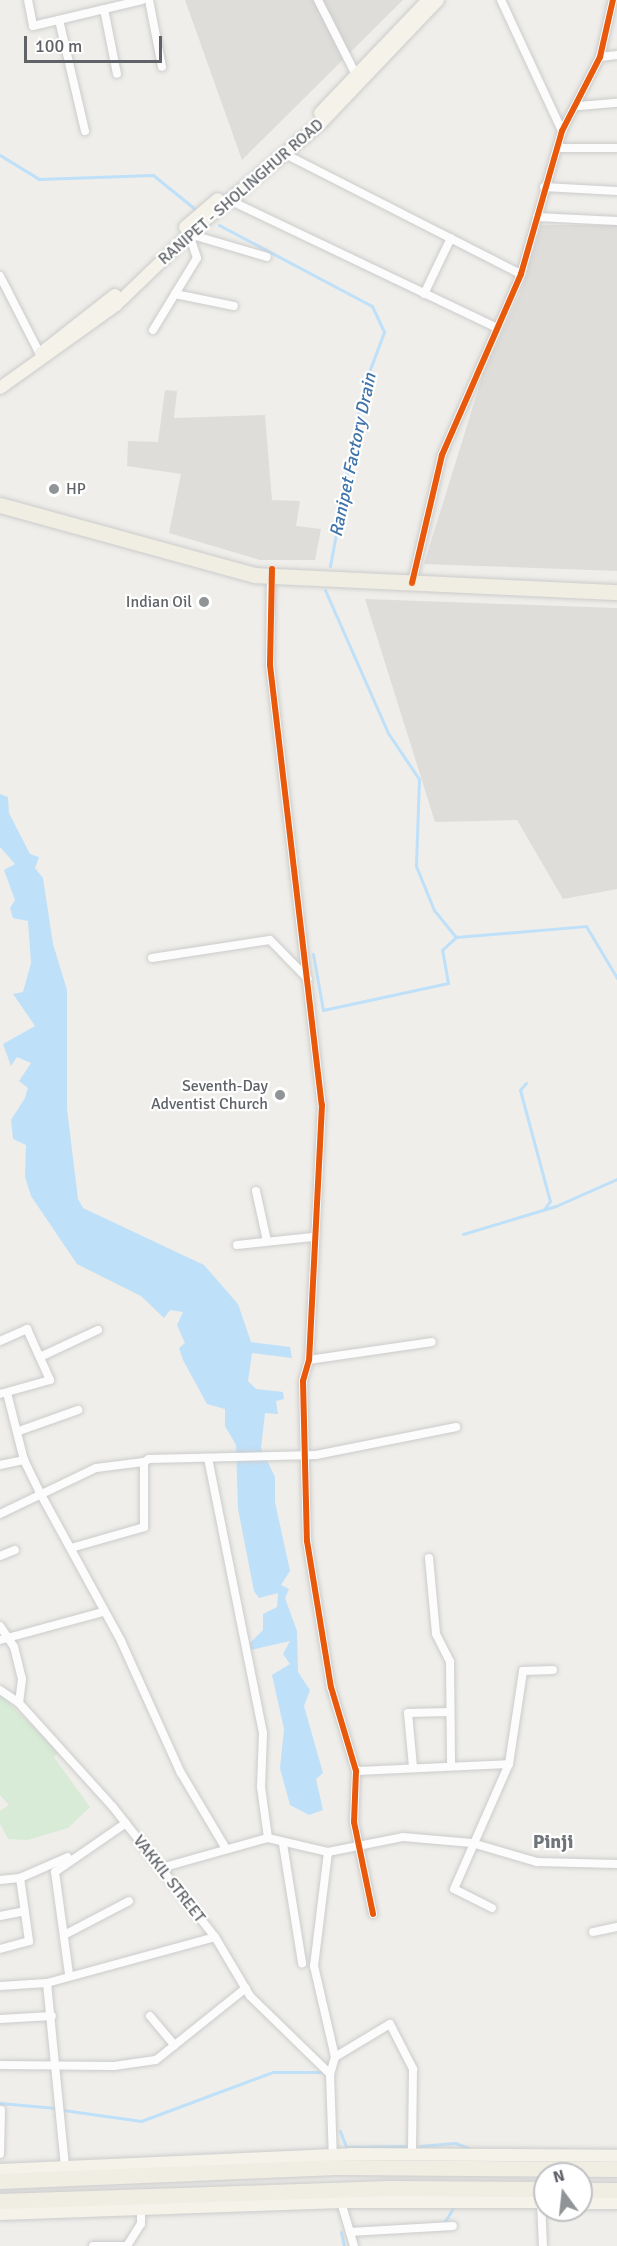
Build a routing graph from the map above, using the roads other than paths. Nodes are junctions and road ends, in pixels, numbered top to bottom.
1 (28, 0) edge
2 (142, 0) edge
3 (149, 0) edge
4 (318, 0) edge
5 (428, 0) edge
6 (438, 0) edge
7 (501, 0) edge
8 (613, 0) edge
9 (105, 9) junction
10 (59, 20) junction
11 (617, 56) edge
12 (600, 57) junction
13 (162, 67) dead end
14 (117, 74) dead end
15 (359, 78) junction
16 (617, 103) edge
17 (579, 106) junction
18 (85, 131) dead end
19 (562, 131) junction
20 (561, 148) junction
21 (617, 148) edge
22 (285, 154) junction
23 (544, 187) junction
24 (617, 191) edge
25 (229, 200) junction
26 (208, 212) junction
27 (537, 217) junction
28 (617, 222) edge
29 (189, 234) junction
30 (451, 238) junction
31 (267, 256) dead end
32 (521, 274) junction
33 (0, 276) edge
34 (175, 294) junction
35 (424, 294) junction
36 (234, 306) dead end
37 (497, 328) junction
38 (153, 330) dead end
39 (42, 358) junction
40 (0, 380) edge
41 (0, 388) edge
42 (0, 498) edge
43 (0, 505) edge
44 (271, 573) junction
45 (413, 580) junction
46 (617, 585) edge
47 (617, 592) edge
48 (152, 958) dead end
49 (309, 980) junction
50 (256, 1191) dead end
51 (313, 1237) junction
52 (267, 1241) junction
53 (237, 1245) dead end
54 (98, 1330) dead end
55 (0, 1341) edge
56 (432, 1342) dead end
57 (40, 1357) junction
58 (309, 1360) junction
59 (4, 1393) edge
60 (78, 1410) dead end
61 (456, 1427) dead end
62 (19, 1431) junction
63 (306, 1453) junction
64 (208, 1458) junction
65 (24, 1460) junction
66 (144, 1462) junction
67 (0, 1465) edge
68 (39, 1491) junction
69 (0, 1514) edge
70 (71, 1548) junction
71 (15, 1550) dead end
72 (0, 1556) edge
73 (429, 1558) dead end
74 (102, 1612) junction
75 (0, 1626) edge
76 (4, 1637) edge
77 (553, 1670) dead end
78 (0, 1690) edge
79 (19, 1703) junction
80 (450, 1712) junction
81 (451, 1762) junction
82 (509, 1764) junction
83 (413, 1767) junction
84 (356, 1770) junction
85 (126, 1823) junction
86 (268, 1838) junction
87 (472, 1843) junction
88 (283, 1844) junction
89 (225, 1846) junction
90 (360, 1846) junction
91 (328, 1852) junction
92 (68, 1857) dead end
93 (617, 1864) edge
94 (160, 1868) junction
95 (20, 1878) junction
96 (0, 1880) edge
97 (129, 1901) dead end
98 (492, 1908) dead end
99 (25, 1911) junction
100 (373, 1914) dead end
101 (0, 1916) edge
102 (617, 1927) edge
103 (593, 1932) dead end
104 (66, 1934) junction
105 (215, 1937) junction
106 (0, 1949) edge
107 (302, 1963) dead end
108 (69, 1974) junction
109 (47, 1983) junction
110 (0, 1986) edge
111 (246, 1988) junction
112 (52, 2016) junction
113 (150, 2016) dead end
114 (0, 2019) edge
115 (174, 2045) junction
116 (335, 2057) junction
117 (55, 2063) junction
118 (0, 2064) edge
119 (330, 2074) junction
120 (1, 2110) edge
121 (0, 2154) edge
122 (412, 2154) junction
123 (617, 2156) edge
124 (333, 2162) junction
125 (487, 2167) junction
126 (533, 2167) edge
127 (65, 2168) junction
128 (533, 2168) edge
129 (593, 2168) edge
130 (617, 2169) edge
131 (0, 2170) edge
132 (0, 2181) edge
133 (533, 2188) edge
134 (487, 2189) junction
135 (593, 2190) edge
136 (617, 2190) edge
137 (533, 2195) edge
138 (533, 2196) edge
139 (0, 2201) edge
140 (341, 2202) junction
141 (593, 2203) edge
142 (617, 2203) edge
143 (141, 2209) junction
144 (0, 2214) edge
145 (542, 2222) edge
146 (453, 2226) dead end
147 (350, 2232) junction
148 (93, 2246) edge
149 (126, 2246) edge
150 (354, 2246) edge
151 (543, 2246) edge

1 - 10 street
2 - 9 street
3 - 13 street
4 - 15 street
5 - 15 main road
6 - 15 main road, RANIPET - SHOLINGHUR ROAD
7 - 19 street
8 - 12 street
9 - 10 street
9 - 14 street
10 - 18 street
11 - 12 street
12 - 17 street
15 - 22 main road, RANIPET - SHOLINGHUR ROAD
15 - 26 main road
16 - 17 street
17 - 19 street
19 - 20 street
20 - 21 street
20 - 23 street
22 - 25 main road, RANIPET - SHOLINGHUR ROAD
22 - 30 street
23 - 24 street
23 - 27 street
25 - 26 main road, RANIPET - SHOLINGHUR ROAD
25 - 35 street
26 - 29 main road, RANIPET - SHOLINGHUR ROAD
26 - 39 main road
27 - 28 street
27 - 32 street
29 - 31 street
29 - 34 street
29 - 39 main road, RANIPET - SHOLINGHUR ROAD
30 - 32 street
30 - 35 street
32 - 37 street
33 - 39 street
34 - 36 street
34 - 38 street
35 - 37 street
37 - 45 street
39 - 40 main road
39 - 41 main road, RANIPET - SHOLINGHUR ROAD
42 - 44 highway
43 - 44 highway
44 - 45 highway
44 - 49 street
45 - 46 highway
45 - 47 highway
48 - 49 street
49 - 51 street
50 - 52 street
51 - 52 street
51 - 58 street
52 - 53 street
54 - 57 street
55 - 57 street
56 - 58 street
57 - 59 street
58 - 63 street
59 - 62 street
60 - 62 street
61 - 63 street
62 - 65 street
63 - 64 street
63 - 84 street
64 - 66 street
64 - 86 street
65 - 67 street
65 - 68 street
66 - 68 street
66 - 70 street
68 - 69 street
68 - 70 street
70 - 74 street
71 - 72 street
73 - 80 street
74 - 76 street
74 - 89 street
75 - 76 street
76 - 79 street
77 - 82 street
78 - 79 street, VAKKIL STREET
79 - 85 street, VAKKIL STREET
80 - 81 street
80 - 83 street
81 - 82 street
81 - 83 street
82 - 87 street
83 - 84 street
84 - 90 street
85 - 94 street, VAKKIL STREET
85 - 104 street
86 - 88 street
86 - 89 street
87 - 90 street
87 - 93 street
87 - 98 street
88 - 91 street
88 - 107 street
89 - 94 street
90 - 91 street
90 - 100 street
91 - 116 street
92 - 95 street
94 - 105 street, VAKKIL STREET
95 - 96 street
95 - 99 street
97 - 104 street
99 - 101 street
99 - 106 street
102 - 103 street
104 - 108 street
105 - 108 street
105 - 111 street, VAKKIL STREET
108 - 109 street
109 - 110 street
109 - 112 street
111 - 115 street
111 - 119 street, VAKKIL STREET
112 - 114 street
112 - 117 street
113 - 115 street
115 - 117 street
116 - 119 street
116 - 122 street
117 - 118 street
117 - 127 street
119 - 124 street
120 - 121 street
122 - 123 main road
122 - 124 main road
124 - 125 highway
124 - 127 main road
124 - 132 highway
125 - 126 highway
125 - 134 highway
127 - 131 main road
128 - 133 highway
129 - 130 highway
134 - 137 highway
134 - 139 highway
135 - 136 highway
138 - 140 main road
140 - 143 main road
140 - 147 street
141 - 142 main road
143 - 144 main road
143 - 149 street
145 - 151 street
146 - 147 street
147 - 150 street
148 - 149 street

